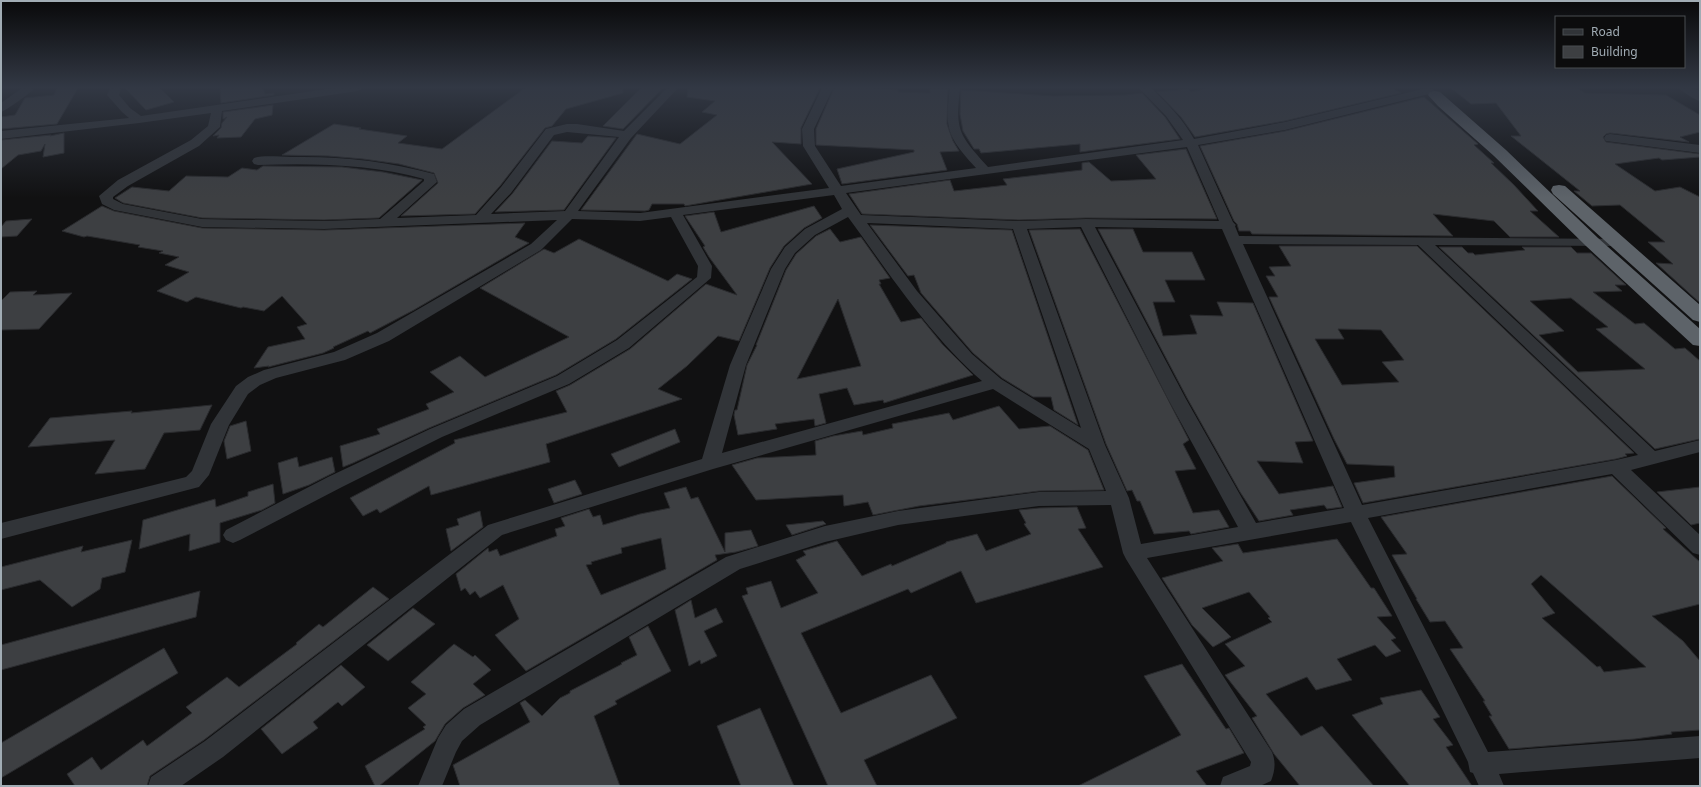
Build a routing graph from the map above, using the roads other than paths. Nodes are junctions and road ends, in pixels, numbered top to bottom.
1 (96, 125) edge
2 (214, 125) edge
3 (637, 125) edge
4 (810, 125) edge
5 (954, 125) edge
6 (1180, 125) edge
7 (1290, 125) edge
8 (1468, 125) edge
9 (1487, 125) edge
10 (1, 135) edge
11 (627, 135) junction
12 (1610, 138) dead end
13 (1191, 143) junction
14 (1700, 150) edge
15 (258, 161) dead end
16 (985, 171) junction
17 (839, 190) junction
18 (675, 212) junction
19 (854, 214) junction
20 (568, 215) junction
21 (479, 219) junction
22 (383, 223) junction
23 (1086, 223) junction
24 (1020, 225) junction
25 (1232, 233) junction
26 (1422, 241) junction
27 (1592, 242) junction
28 (1617, 242) junction
29 (1700, 316) edge
30 (1700, 340) edge
31 (995, 383) junction
32 (1096, 445) junction
33 (1700, 446) edge
34 (1652, 458) junction
35 (710, 463) junction
36 (1616, 467) junction
37 (1120, 498) junction
38 (1356, 513) junction
39 (1, 531) edge
40 (1251, 532) junction
41 (233, 534) dead end
42 (1700, 547) edge
43 (1133, 553) junction
44 (1700, 747) edge
45 (1479, 764) junction
46 (160, 786) edge
47 (430, 786) edge
48 (1232, 786) edge
49 (1492, 786) edge

1 - 10 street
2 - 22 street
3 - 11 street
4 - 17 street
5 - 16 street
6 - 13 street
7 - 13 street
8 - 27 highway
9 - 28 highway
11 - 20 street
11 - 21 street
12 - 14 street
13 - 16 street
13 - 25 street
15 - 22 street
16 - 17 street
17 - 18 street
17 - 19 street
18 - 20 street
18 - 41 street
19 - 24 street
19 - 31 street
19 - 35 street
20 - 21 street
20 - 39 street
21 - 22 street
23 - 24 street
23 - 25 street
23 - 40 street
24 - 32 street
25 - 26 street
25 - 38 street
26 - 27 street
26 - 34 street
27 - 28 street
27 - 30 highway
28 - 29 highway
31 - 32 street
31 - 35 street
32 - 37 street
33 - 34 street
34 - 36 street
35 - 46 street
36 - 38 street
36 - 42 street
37 - 43 street
37 - 47 street
38 - 40 street
38 - 45 street
40 - 43 street
43 - 48 street
44 - 45 street
45 - 49 street

